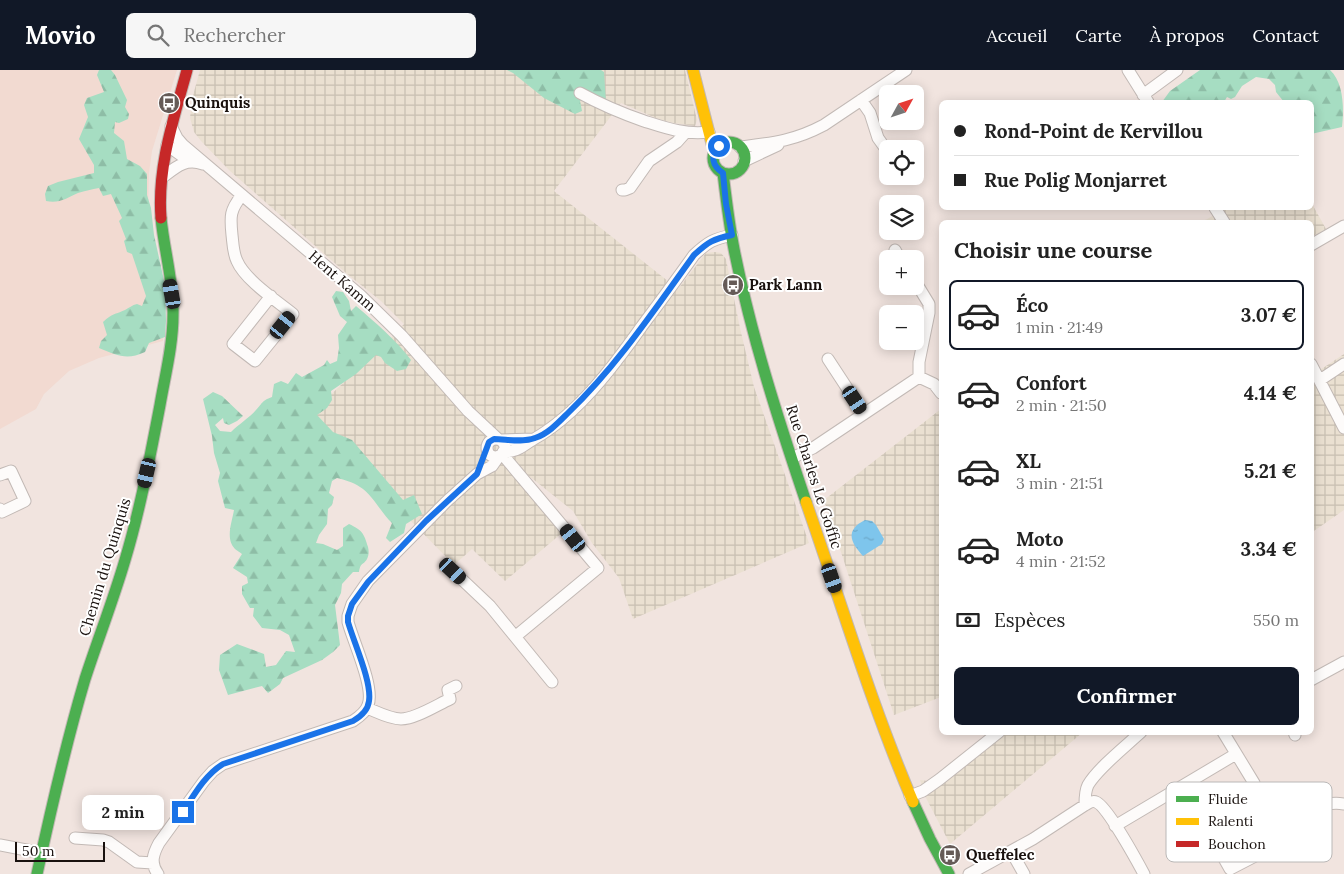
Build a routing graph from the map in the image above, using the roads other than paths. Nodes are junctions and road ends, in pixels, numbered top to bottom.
1 (187, 70) edge
2 (694, 70) edge
3 (702, 70) edge
4 (906, 70) edge
5 (1128, 70) edge
6 (1176, 70) edge
7 (580, 93) dead end
8 (1145, 99) edge
9 (861, 100) junction
10 (171, 126) junction
11 (708, 132) junction
12 (685, 133) junction
13 (879, 140) edge
14 (787, 141) junction
15 (724, 143) junction
16 (168, 145) junction
17 (740, 147) junction
18 (714, 152) junction
19 (189, 161) junction
20 (744, 161) junction
21 (203, 164) junction
22 (737, 171) junction
23 (723, 173) junction
24 (163, 177) junction
25 (622, 190) dead end
26 (242, 195) junction
27 (729, 219) junction
28 (1344, 226) edge
29 (732, 235) junction
30 (1314, 243) edge
31 (924, 294) edge
32 (270, 296) junction
33 (828, 360) dead end
34 (1344, 364) edge
35 (1314, 369) edge
36 (919, 377) junction
37 (1320, 380) junction
38 (939, 390) edge
39 (468, 411) junction
40 (864, 414) junction
41 (1344, 428) edge
42 (533, 439) junction
43 (499, 440) junction
44 (487, 448) junction
45 (501, 454) junction
46 (792, 458) junction
47 (477, 474) junction
48 (0, 476) edge
49 (0, 508) edge
50 (453, 571) dead end
51 (516, 636) junction
52 (1344, 662) edge
53 (1314, 678) edge
54 (552, 682) dead end
55 (456, 686) dead end
56 (367, 708) junction
57 (995, 735) edge
58 (1138, 735) edge
59 (1225, 735) edge
60 (1236, 754) junction
61 (1189, 782) edge
62 (1254, 782) dead end
63 (910, 796) junction
64 (1166, 796) edge
65 (1085, 804) junction
66 (1115, 826) junction
67 (75, 838) dead end
68 (0, 845) edge
69 (1011, 851) junction
70 (42, 853) junction
71 (153, 863) junction
72 (1141, 873) edge
73 (37, 874) edge
74 (158, 874) edge
75 (949, 874) edge
76 (969, 874) edge
77 (1024, 874) edge

1 - 10 street, Chemin du Quinquis
2 - 11 street
3 - 15 street
4 - 9 street
5 - 8 street
6 - 8 street
7 - 12 street
9 - 13 street
9 - 14 street
10 - 16 street, Chemin du Quinquis
10 - 21 street, Hent Kamm
11 - 12 street
11 - 18 street
12 - 25 street
14 - 17 street
14 - 20 street
15 - 17 street
15 - 18 street
16 - 19 street, Hent Kamm
16 - 24 street, Chemin du Quinquis
17 - 20 street
18 - 23 street
19 - 21 street, Hent Kamm
19 - 24 street
20 - 22 street
21 - 26 street, Hent Kamm
22 - 23 street
22 - 27 street, Rue Charles Le Goffic
23 - 27 street, Rue Charles Le Goffic
24 - 70 street, Chemin du Quinquis
26 - 32 street
26 - 39 street, Hent Kamm
27 - 29 street, Rue Charles Le Goffic
28 - 30 street
29 - 42 street
29 - 46 street, Rue Charles Le Goffic
31 - 36 street
32 - 32 street
33 - 40 street
34 - 37 street
35 - 37 street
36 - 38 street
36 - 40 street
37 - 41 street
39 - 43 street, Hent Kamm
39 - 44 street, Hent Kamm
40 - 46 street
42 - 43 street
42 - 45 street
43 - 44 street
43 - 45 street
44 - 45 street
44 - 47 street
45 - 47 street
45 - 51 street
46 - 63 street, Rue Charles Le Goffic
47 - 56 street
48 - 49 street
50 - 51 street
51 - 54 street
52 - 53 street
55 - 56 street
56 - 71 street
57 - 63 street
58 - 65 street
59 - 60 street
60 - 61 street
60 - 62 street
63 - 75 street, Rue Charles Le Goffic
64 - 66 street
65 - 66 street
65 - 69 street
66 - 72 street
67 - 71 street
68 - 70 street
69 - 76 street
69 - 77 street
70 - 73 street, Chemin du Quinquis
71 - 74 street

